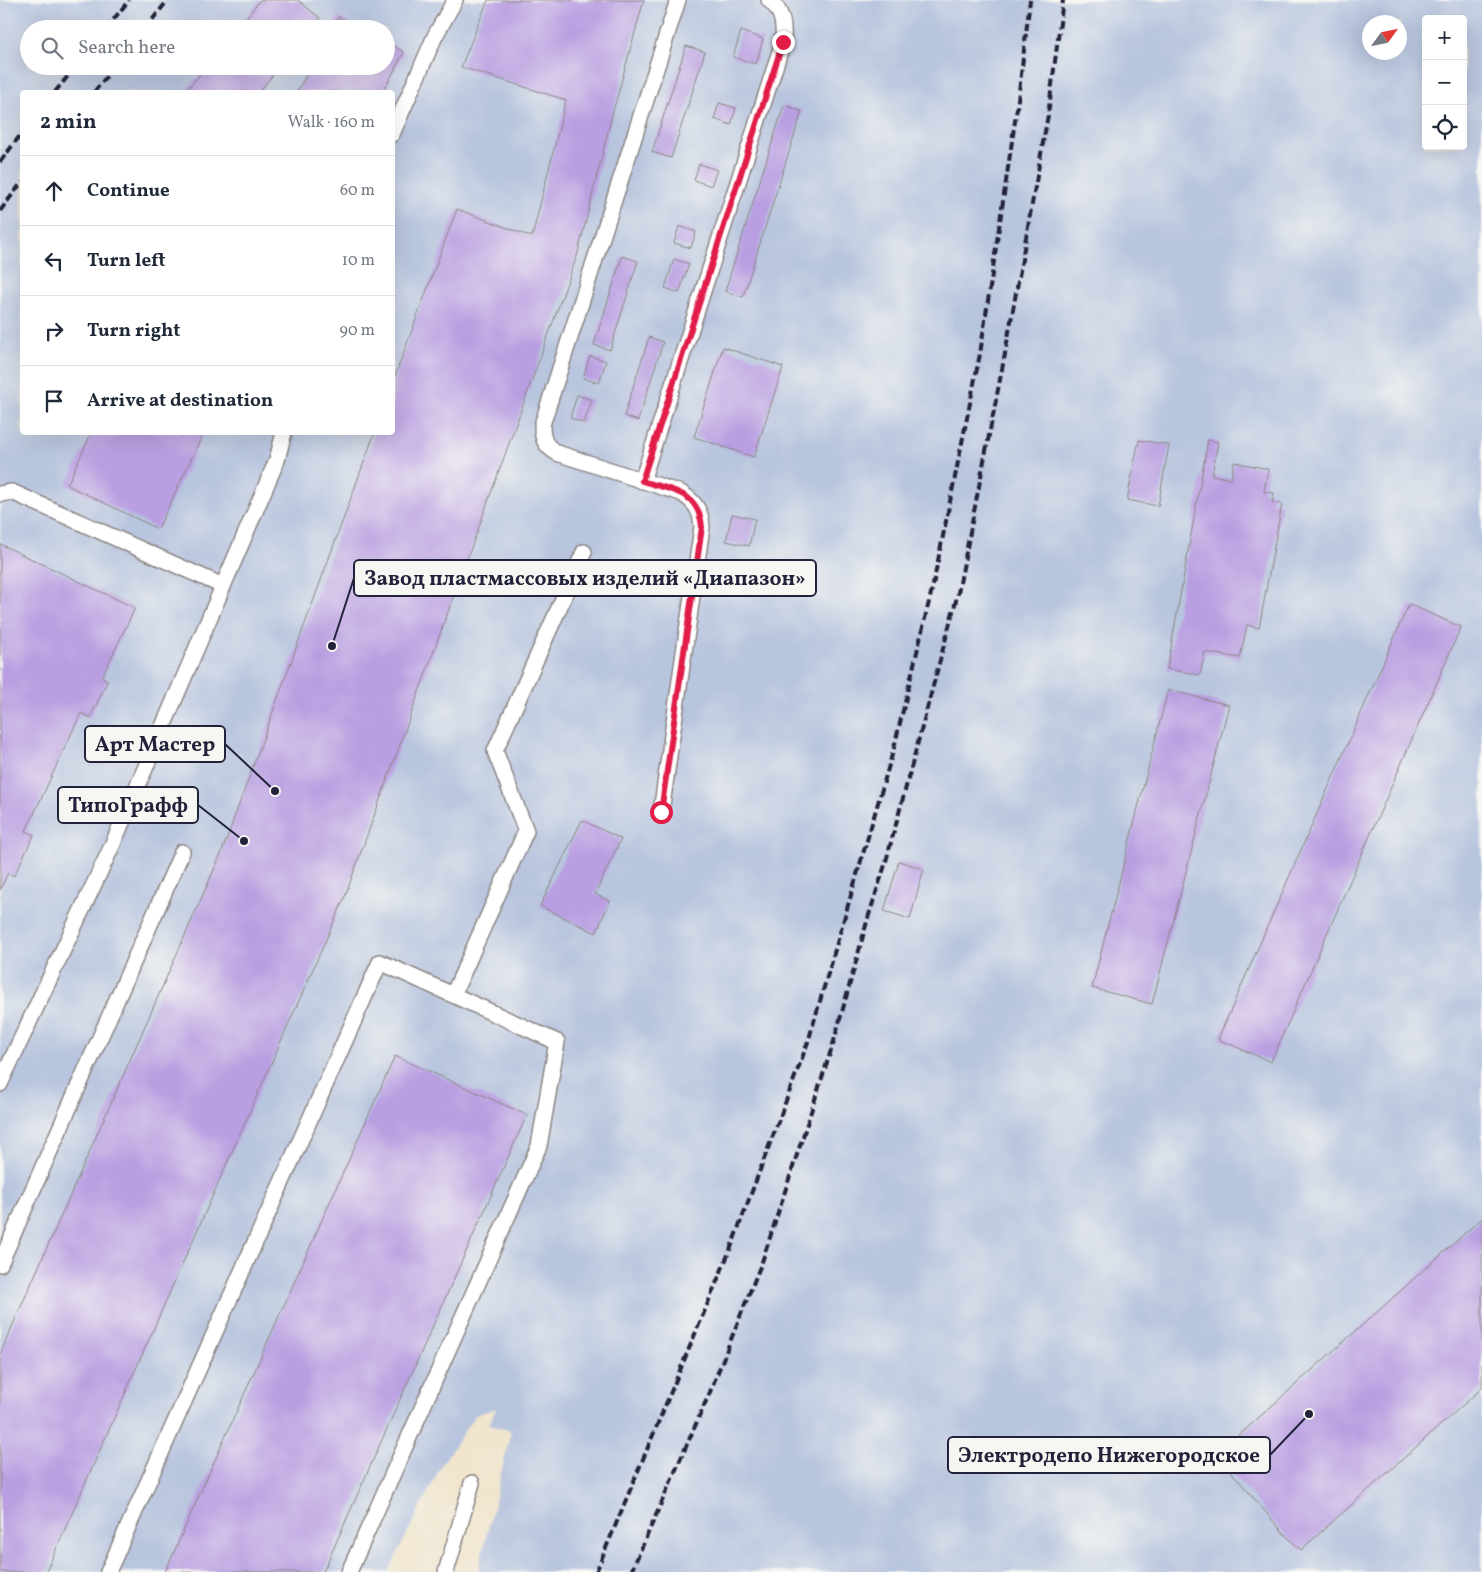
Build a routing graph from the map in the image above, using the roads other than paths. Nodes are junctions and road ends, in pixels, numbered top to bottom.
1 (455, 0) edge
2 (678, 0) edge
3 (769, 0) edge
4 (395, 127) edge
5 (283, 435) edge
6 (642, 481) junction
7 (0, 494) edge
8 (584, 552) dead end
9 (222, 586) junction
10 (661, 812) dead end
11 (182, 852) dead end
12 (453, 995) junction
13 (7, 1053) edge
14 (0, 1084) edge
15 (0, 1264) edge
16 (472, 1483) dead end
17 (108, 1572) edge
18 (349, 1572) edge
19 (446, 1572) edge

1 - 4 lane
2 - 6 lane
3 - 6 lane
5 - 9 lane
6 - 10 lane
7 - 9 lane
8 - 12 lane
9 - 13 lane
11 - 15 lane
12 - 17 lane
12 - 18 lane
13 - 14 lane
16 - 19 lane

